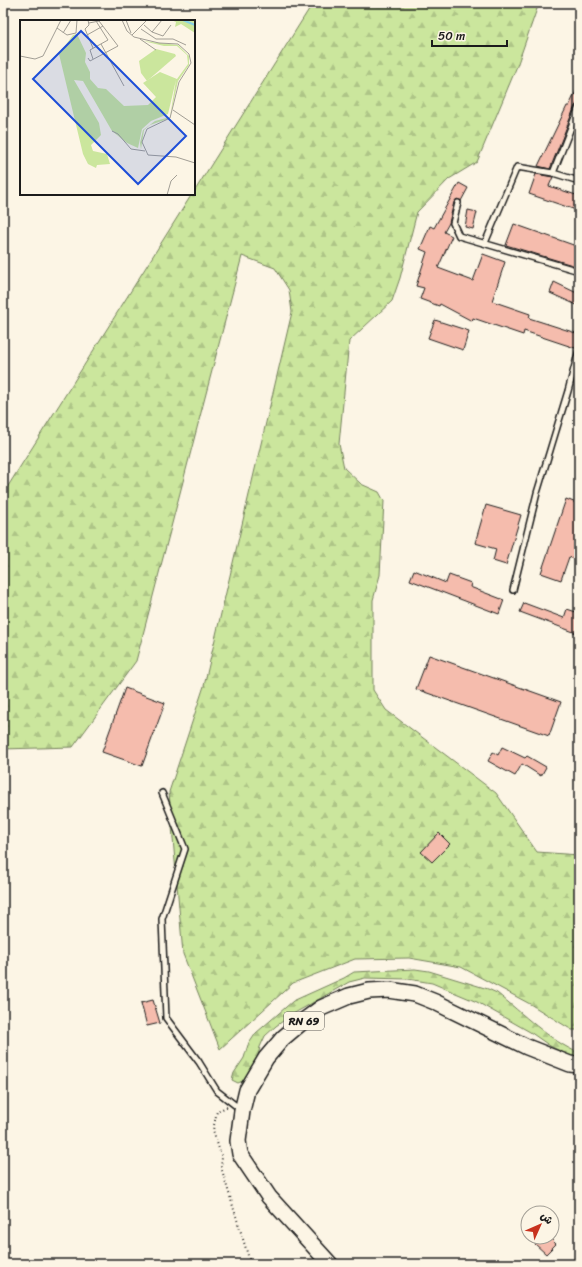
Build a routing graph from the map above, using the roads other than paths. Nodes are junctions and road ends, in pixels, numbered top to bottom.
1 (579, 107) edge
2 (553, 173) junction
3 (579, 181) edge
4 (458, 203) dead end
5 (485, 243) junction
6 (579, 271) edge
7 (579, 350) edge
8 (513, 590) dead end
9 (162, 793) dead end
10 (579, 1065) edge
11 (242, 1111) junction
12 (330, 1264) edge

1 - 2 lane
2 - 3 lane
2 - 5 lane
4 - 5 lane
5 - 6 lane
7 - 8 lane
9 - 11 lane
10 - 11 main road, RN 69
11 - 12 main road, RN 69

